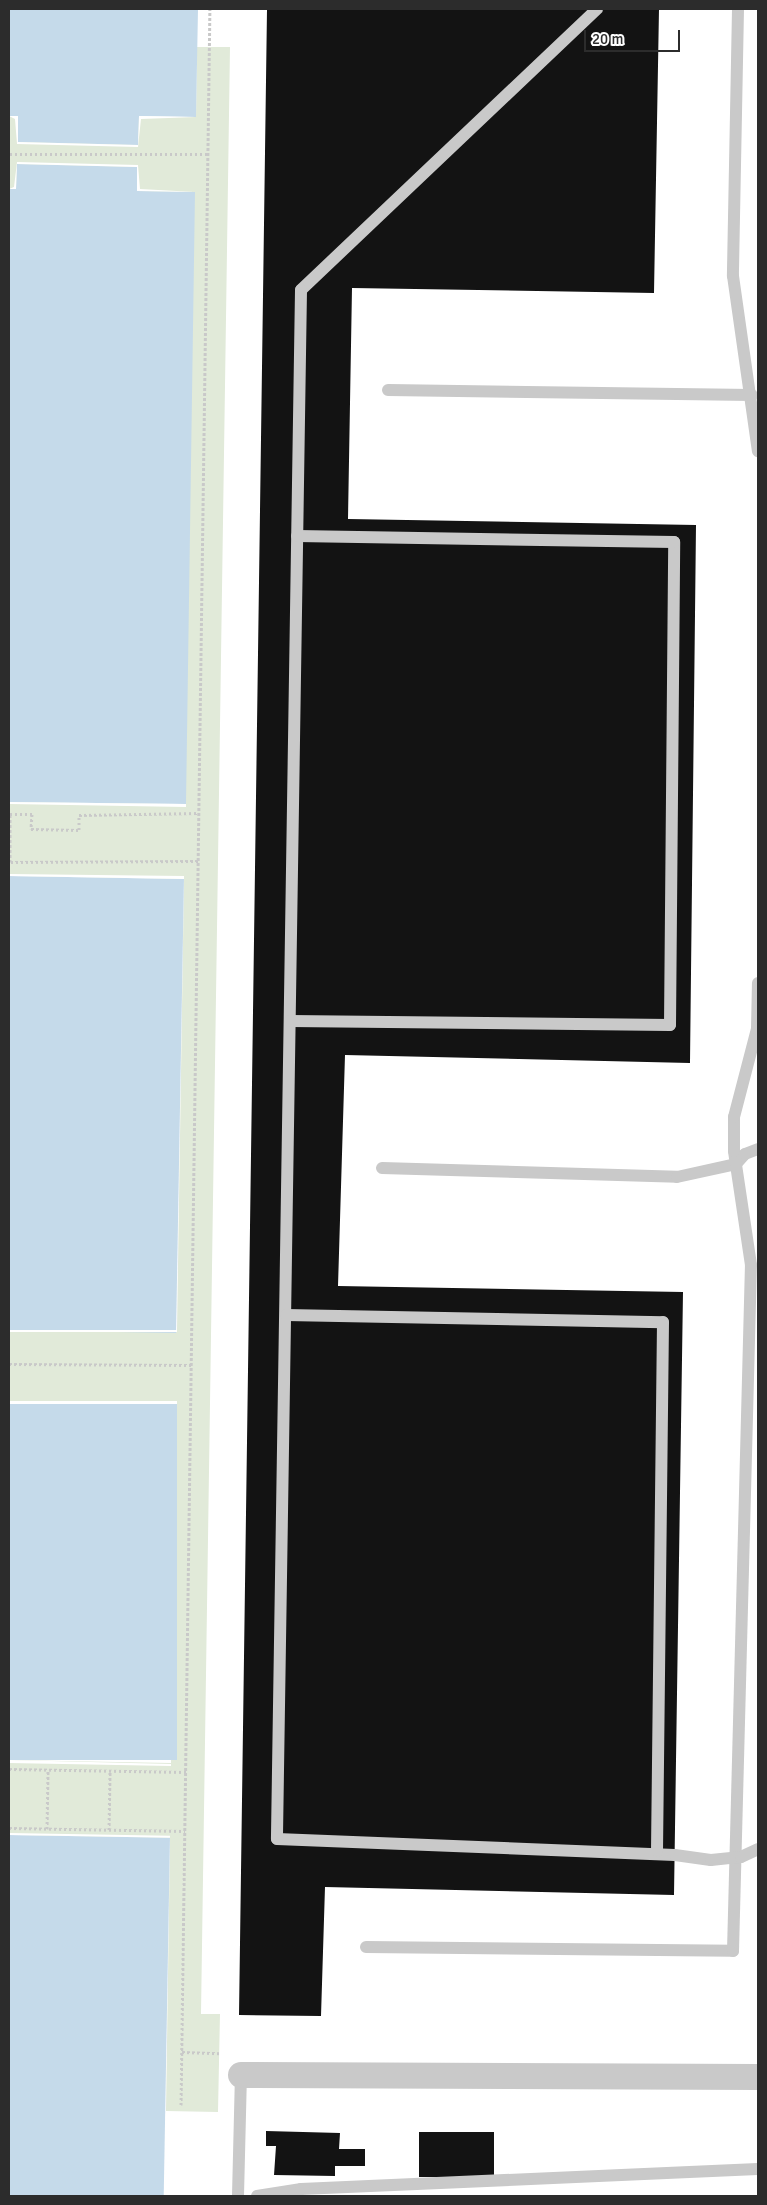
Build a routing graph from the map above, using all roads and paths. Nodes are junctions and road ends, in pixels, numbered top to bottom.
1 (210, 9) edge
2 (597, 9) edge
3 (738, 9) edge
4 (10, 154) edge
5 (208, 154) junction
6 (388, 390) dead end
7 (752, 395) junction
8 (758, 451) edge
9 (297, 536) junction
10 (199, 813) junction
11 (198, 861) junction
12 (758, 983) edge
13 (290, 1021) junction
14 (758, 1149) edge
15 (736, 1164) junction
16 (382, 1168) dead end
17 (286, 1315) junction
18 (9, 1364) edge
19 (192, 1365) junction
20 (753, 1406) edge
21 (9, 1769) edge
22 (48, 1769) junction
23 (110, 1770) junction
24 (186, 1772) junction
25 (9, 1828) edge
26 (47, 1829) junction
27 (109, 1830) junction
28 (185, 1831) junction
29 (758, 1849) edge
30 (656, 1851) junction
31 (366, 1947) dead end
32 (182, 2052) junction
33 (219, 2053) dead end
34 (241, 2075) joint
35 (758, 2077) edge
36 (181, 2105) dead end
37 (758, 2169) edge
38 (238, 2196) edge
39 (257, 2196) edge

1 - 5 path
2 - 9 lane
3 - 7 lane
4 - 5 path
5 - 10 path
6 - 7 lane
7 - 8 lane
9 - 13 lane
9 - 13 lane
10 - 11 path
10 - 11 path
11 - 19 path
12 - 15 lane
13 - 17 lane
14 - 15 lane
15 - 16 lane
15 - 20 lane
17 - 30 lane
17 - 30 lane
18 - 19 path
19 - 24 path
20 - 31 lane
21 - 22 path
22 - 23 path
22 - 26 path
23 - 24 path
23 - 27 path
24 - 28 path
25 - 26 path
26 - 27 path
27 - 28 path
28 - 32 path
29 - 30 lane, bridge
32 - 33 path
32 - 36 path
34 - 35 street
34 - 38 lane
37 - 39 lane

